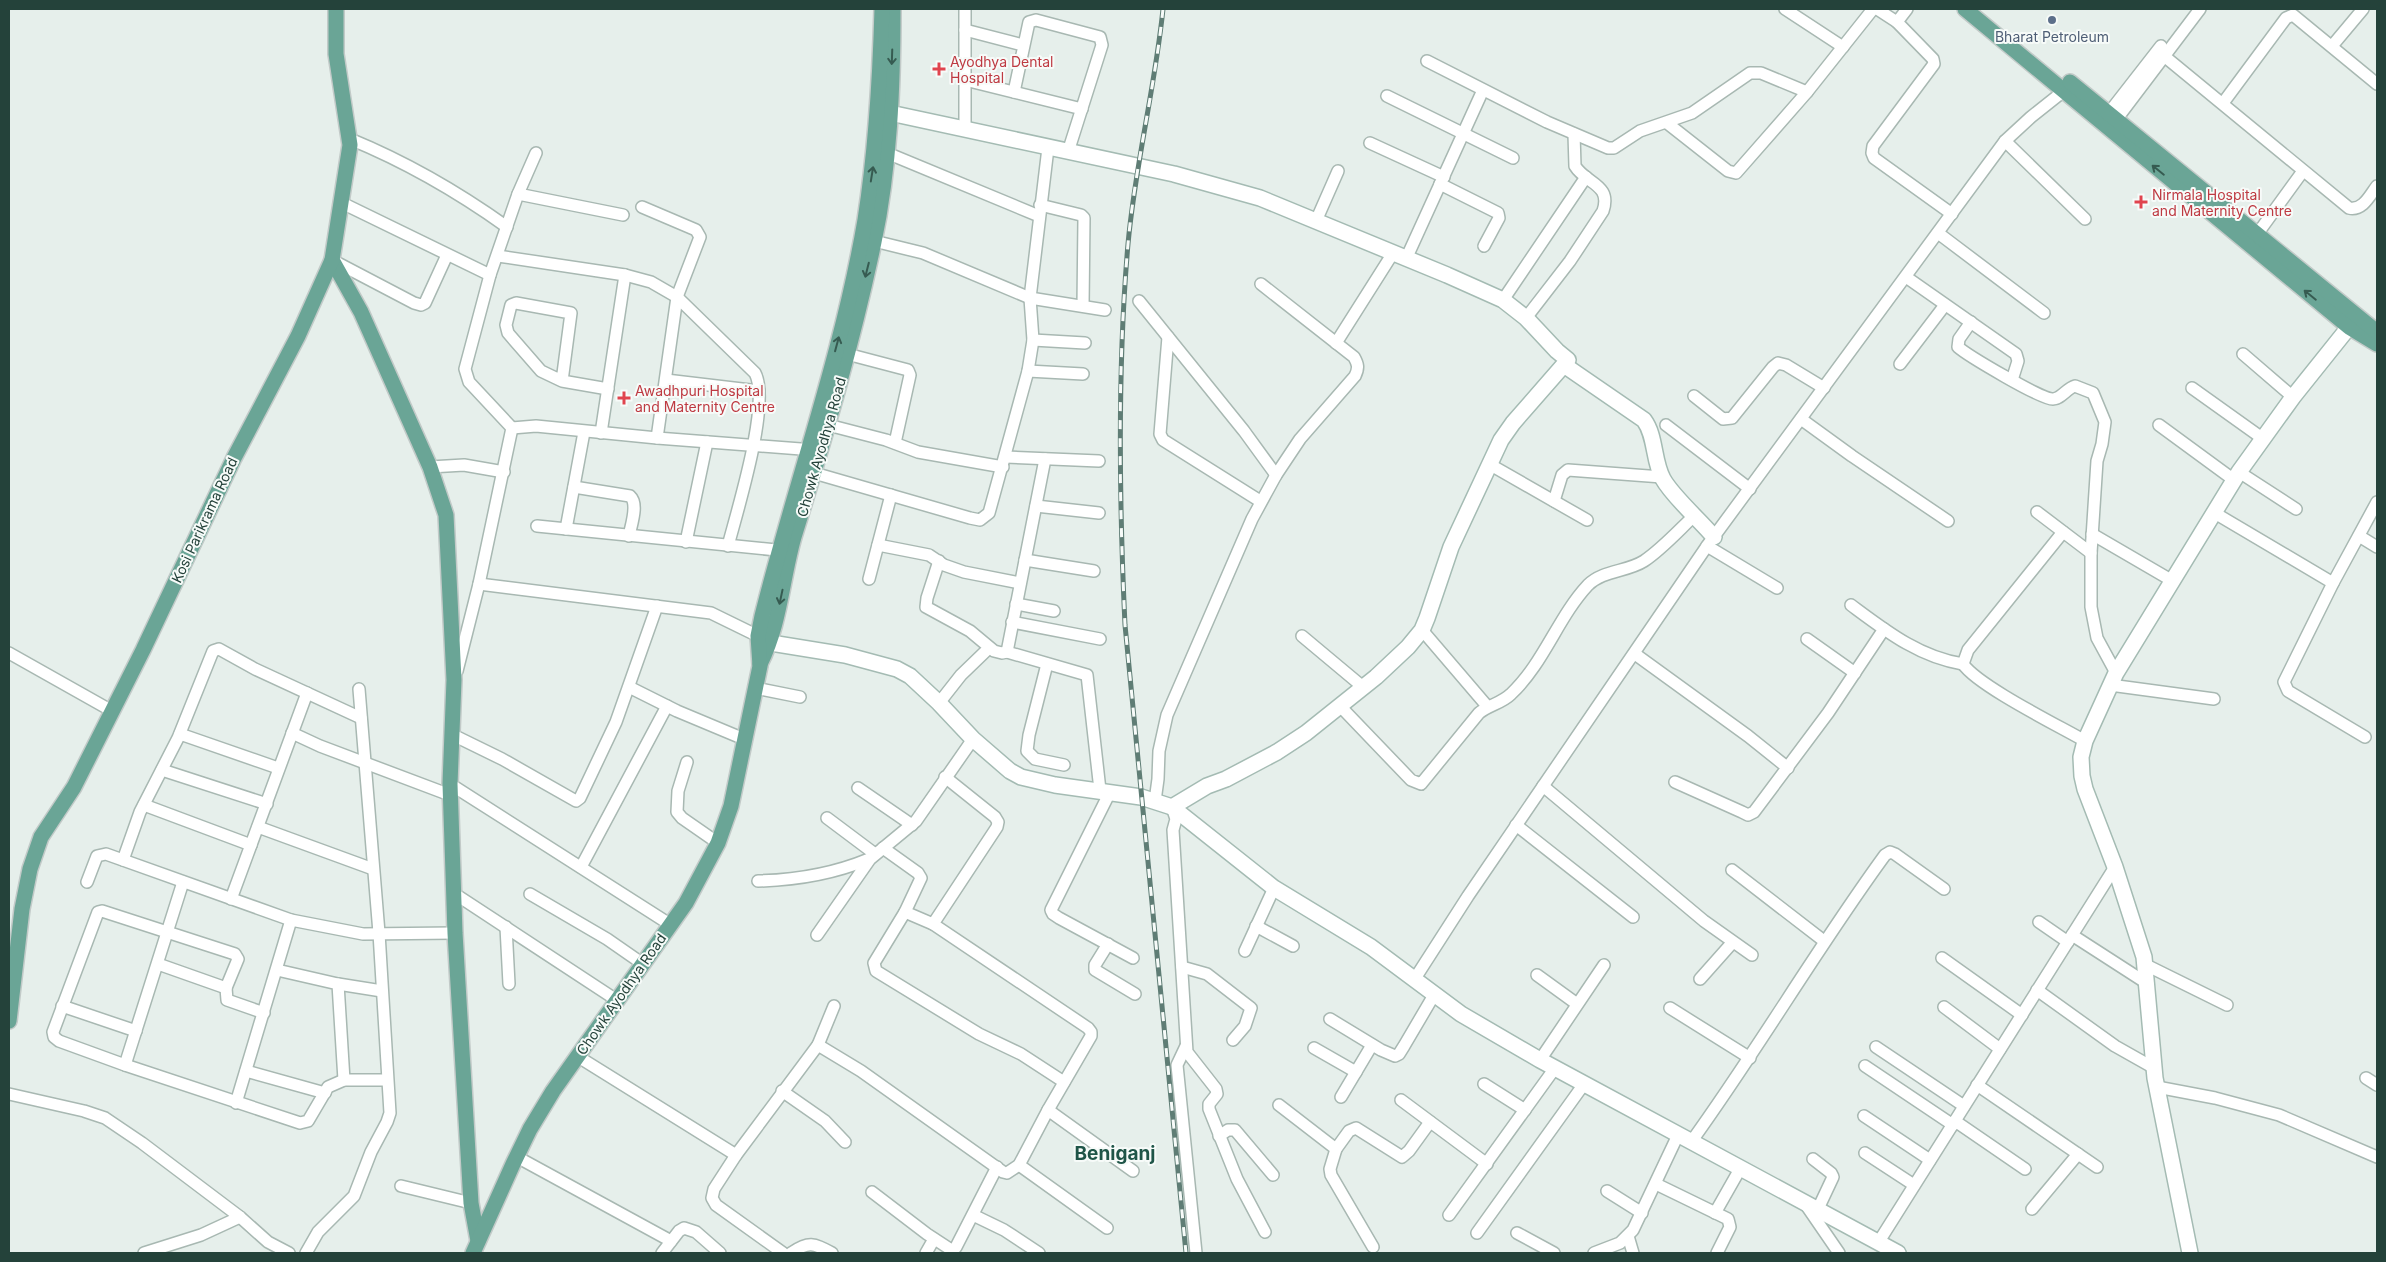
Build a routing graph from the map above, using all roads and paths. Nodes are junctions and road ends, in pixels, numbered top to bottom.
1 (336, 9) edge
2 (882, 9) edge
3 (893, 9) edge
4 (965, 9) edge
5 (1785, 9) edge
6 (1873, 9) edge
7 (1877, 9) edge
8 (1907, 9) edge
9 (1965, 9) edge
10 (1979, 9) edge
11 (2190, 9) edge
12 (2200, 9) edge
13 (2363, 9) edge
14 (1896, 22) junction
15 (965, 30) junction
16 (1023, 45) junction
17 (1843, 46) junction
18 (2332, 46) junction
19 (2161, 53) junction
20 (1427, 61) dead end
21 (965, 80) junction
22 (2377, 84) edge
23 (1483, 90) junction
24 (2065, 90) junction
25 (1014, 92) junction
26 (1807, 92) junction
27 (1387, 96) dead end
28 (2223, 104) junction
29 (1082, 109) junction
30 (890, 113) junction
31 (2112, 117) junction
32 (1667, 123) junction
33 (965, 130) junction
34 (1463, 134) junction
35 (1574, 134) junction
36 (350, 139) junction
37 (2005, 141) junction
38 (1370, 143) dead end
39 (1048, 148) junction
40 (1068, 152) junction
41 (536, 153) dead end
42 (887, 153) junction
43 (1513, 158) dead end
44 (1338, 170) dead end
45 (2303, 171) junction
46 (1586, 177) junction
47 (1442, 180) junction
48 (2377, 186) edge
49 (518, 194) junction
50 (342, 202) junction
51 (642, 207) dead end
52 (1039, 210) junction
53 (1952, 214) junction
54 (623, 215) dead end
55 (2085, 219) dead end
56 (1316, 221) junction
57 (507, 227) junction
58 (1938, 233) junction
59 (2258, 233) junction
60 (874, 241) junction
61 (1484, 246) dead end
62 (447, 255) junction
63 (498, 256) junction
64 (1399, 256) junction
65 (332, 260) junction
66 (490, 275) junction
67 (625, 275) junction
68 (1906, 277) junction
69 (1261, 284) dead end
70 (677, 297) junction
71 (1030, 298) junction
72 (1503, 300) junction
73 (1139, 301) dead end
74 (2331, 304) junction
75 (1945, 305) junction
76 (1083, 306) junction
77 (1105, 310) dead end
78 (2044, 313) dead end
79 (1526, 318) junction
80 (1971, 322) junction
81 (2349, 327) junction
82 (2374, 335) edge
83 (1168, 337) junction
84 (1034, 340) junction
85 (1085, 343) dead end
86 (1336, 343) junction
87 (848, 349) junction
88 (2243, 354) dead end
89 (1900, 364) dead end
90 (1564, 365) junction
91 (1028, 371) junction
92 (1083, 374) dead end
93 (666, 380) junction
94 (2012, 380) junction
95 (562, 381) junction
96 (1824, 388) junction
97 (2192, 388) dead end
98 (608, 389) junction
99 (759, 391) junction
100 (1694, 396) dead end
101 (2293, 397) junction
102 (1801, 419) junction
103 (828, 425) junction
104 (1666, 425) dead end
105 (2159, 425) dead end
106 (512, 428) junction
107 (584, 432) junction
108 (601, 433) junction
109 (657, 438) junction
110 (2262, 438) junction
111 (707, 442) junction
112 (894, 443) junction
113 (754, 445) junction
114 (815, 450) junction
115 (1045, 459) junction
116 (1099, 461) dead end
117 (1004, 462) junction
118 (1489, 464) junction
119 (430, 467) junction
120 (504, 472) junction
121 (814, 473) junction
122 (1276, 474) junction
123 (2236, 476) junction
124 (1662, 477) junction
125 (574, 487) junction
126 (1750, 489) junction
127 (891, 495) junction
128 (1554, 501) junction
129 (1260, 502) junction
130 (2377, 502) edge
131 (1036, 506) junction
132 (2296, 509) dead end
133 (2037, 512) dead end
134 (2213, 512) junction
135 (1099, 513) dead end
136 (1695, 515) junction
137 (1587, 520) dead end
138 (1948, 521) dead end
139 (537, 526) dead end
140 (566, 529) junction
141 (2062, 532) junction
142 (2092, 534) junction
143 (629, 536) junction
144 (2359, 536) junction
145 (1711, 541) junction
146 (686, 542) junction
147 (878, 544) junction
148 (728, 546) junction
149 (2377, 547) edge
150 (784, 551) junction
151 (2091, 553) junction
152 (1025, 560) junction
153 (939, 561) junction
154 (1094, 571) dead end
155 (869, 579) dead end
156 (2171, 580) junction
157 (1020, 583) junction
158 (2333, 583) junction
159 (479, 584) junction
160 (1778, 588) dead end
161 (1016, 604) junction
162 (1851, 605) dead end
163 (657, 606) junction
164 (1054, 611) dead end
165 (1012, 622) junction
166 (1884, 629) junction
167 (1422, 630) junction
168 (1302, 636) dead end
169 (765, 639) junction
170 (1100, 639) dead end
171 (1807, 639) dead end
172 (988, 648) junction
173 (1008, 652) junction
174 (9, 653) edge
175 (1635, 654) junction
176 (1047, 664) junction
177 (1963, 664) junction
178 (1854, 673) junction
179 (2113, 679) junction
180 (454, 680) junction
181 (629, 687) junction
182 (1363, 687) junction
183 (755, 688) junction
184 (359, 689) dead end
185 (306, 693) junction
186 (800, 697) dead end
187 (2214, 700) dead end
188 (939, 703) junction
189 (667, 706) junction
190 (1340, 706) junction
191 (1487, 706) junction
192 (112, 711) junction
193 (361, 718) junction
194 (292, 733) junction
195 (746, 733) junction
196 (180, 734) junction
197 (453, 735) junction
198 (2365, 737) dead end
199 (973, 739) junction
200 (2085, 741) junction
201 (687, 762) dead end
202 (365, 763) junction
203 (1064, 765) dead end
204 (278, 768) junction
205 (1788, 768) junction
206 (162, 770) junction
207 (946, 777) junction
208 (1675, 782) dead end
209 (1543, 786) junction
210 (858, 788) dead end
211 (450, 789) junction
212 (1105, 791) junction
213 (1155, 801) junction
214 (267, 804) junction
215 (144, 805) junction
216 (1172, 807) junction
217 (827, 818) dead end
218 (912, 825) junction
219 (1516, 825) junction
220 (258, 827) junction
221 (718, 843) junction
222 (251, 845) junction
223 (876, 854) junction
224 (122, 860) junction
225 (581, 867) junction
226 (2115, 867) junction
227 (373, 869) junction
228 (1732, 870) dead end
229 (758, 881) dead end
230 (87, 882) dead end
231 (183, 882) junction
232 (1274, 888) junction
233 (1944, 888) dead end
234 (455, 894) junction
235 (530, 894) dead end
236 (231, 899) junction
237 (905, 912) junction
238 (1633, 917) dead end
239 (292, 920) junction
240 (2038, 922) dead end
241 (933, 924) junction
242 (671, 925) junction
243 (1256, 926) junction
244 (506, 927) junction
245 (168, 931) junction
246 (378, 933) junction
247 (455, 933) junction
248 (817, 936) dead end
249 (2070, 939) junction
250 (1824, 941) junction
251 (1732, 943) junction
252 (1108, 944) junction
253 (1292, 946) dead end
254 (1245, 951) dead end
255 (1752, 955) dead end
256 (1133, 958) dead end
257 (1942, 958) dead end
258 (158, 964) junction
259 (643, 964) junction
260 (1604, 965) dead end
261 (2146, 965) junction
262 (1182, 967) junction
263 (277, 970) junction
264 (1537, 976) dead end
265 (1700, 979) dead end
266 (1414, 980) junction
267 (338, 984) junction
268 (509, 984) dead end
269 (2148, 984) junction
270 (226, 988) junction
271 (2037, 990) junction
272 (382, 991) junction
273 (1135, 994) dead end
274 (1434, 995) junction
275 (618, 1000) junction
276 (1578, 1004) junction
277 (2227, 1005) dead end
278 (62, 1006) junction
279 (834, 1006) dead end
280 (1944, 1006) dead end
281 (1670, 1008) dead end
282 (264, 1013) junction
283 (2022, 1015) junction
284 (1330, 1019) dead end
285 (9, 1021) edge
286 (136, 1031) junction
287 (1234, 1040) dead end
288 (818, 1045) junction
289 (1372, 1045) junction
290 (1186, 1046) junction
291 (1876, 1047) dead end
292 (1314, 1048) dead end
293 (2000, 1049) junction
294 (577, 1056) junction
295 (1750, 1058) junction
296 (1540, 1060) junction
297 (125, 1065) junction
298 (1865, 1066) dead end
299 (1555, 1068) junction
300 (2154, 1068) junction
301 (246, 1071) junction
302 (1356, 1072) junction
303 (2366, 1078) dead end
304 (344, 1080) junction
305 (386, 1080) junction
306 (1064, 1082) junction
307 (1484, 1084) dead end
308 (1584, 1084) junction
309 (1977, 1085) junction
310 (2377, 1085) edge
311 (2157, 1087) junction
312 (782, 1092) junction
313 (325, 1093) junction
314 (9, 1094) edge
315 (1341, 1097) dead end
316 (1401, 1100) dead end
317 (236, 1103) junction
318 (1279, 1105) dead end
319 (1964, 1106) junction
320 (1048, 1110) junction
321 (1525, 1110) junction
322 (1864, 1116) dead end
323 (1430, 1122) junction
324 (1954, 1123) junction
325 (1219, 1136) junction
326 (1684, 1138) junction
327 (845, 1142) dead end
328 (1336, 1149) junction
329 (1865, 1153) dead end
330 (736, 1154) junction
331 (2078, 1154) junction
332 (517, 1157) junction
333 (2377, 1158) edge
334 (1813, 1160) dead end
335 (1930, 1160) junction
336 (1486, 1164) junction
337 (1019, 1165) junction
338 (997, 1167) junction
339 (2097, 1167) dead end
340 (1740, 1169) junction
341 (2026, 1169) dead end
342 (1133, 1171) dead end
343 (1273, 1175) dead end
344 (1656, 1184) junction
345 (1914, 1185) junction
346 (401, 1186) dead end
347 (1608, 1190) dead end
348 (872, 1192) dead end
349 (471, 1203) junction
350 (1812, 1208) junction
351 (2032, 1209) dead end
352 (1642, 1213) junction
353 (1715, 1213) junction
354 (973, 1215) junction
355 (1449, 1215) dead end
356 (240, 1217) junction
357 (1107, 1228) dead end
358 (1266, 1232) dead end
359 (1477, 1233) dead end
360 (1517, 1233) dead end
361 (1628, 1236) junction
362 (934, 1239) junction
363 (671, 1241) junction
364 (1878, 1243) junction
365 (1374, 1246) dead end
366 (476, 1247) edge
367 (144, 1253) edge
368 (289, 1253) edge
369 (306, 1253) edge
370 (662, 1253) edge
371 (720, 1253) edge
372 (783, 1253) edge
373 (791, 1253) edge
374 (832, 1253) edge
375 (926, 1253) edge
376 (1039, 1253) edge
377 (1196, 1253) edge
378 (1554, 1253) edge
379 (1594, 1253) edge
380 (1633, 1253) edge
381 (1717, 1253) edge
382 (1839, 1253) edge
383 (1898, 1253) edge
384 (2190, 1253) edge

1 - 36 main road, Kosi Parikrama Road
114 -> 2 main road
3 -> 30 main road
4 - 15 street
5 - 17 street
6 - 17 street
7 - 14 street
8 - 14 street
9 - 24 main road
10 - 31 main road
11 - 19 street
12 - 19 street
13 - 18 street
14 - 53 street
15 - 16 street
15 - 21 street
16 - 25 street
16 - 29 street
17 - 26 street
18 - 22 street
18 - 28 street
19 - 28 street
19 - 31 street
20 - 23 street
21 - 25 street
21 - 33 street
23 - 34 street
23 - 35 street
24 - 37 street
74 -> 24 main road
25 - 29 street
26 - 32 street
26 - 32 street
27 - 34 street
28 - 45 street
29 - 40 street
30 - 33 main road
30 - 42 main road
31 - 59 main road
32 - 35 street
33 - 39 main road
34 - 43 street
34 - 47 street
35 - 46 street
36 - 50 main road, Kosi Parikrama Road
36 - 57 street
37 - 53 street
37 - 55 street
38 - 47 street
39 - 40 main road
39 - 52 street
40 - 56 main road
41 - 49 street
42 - 52 street
42 - 60 main road, Chowk Ayodhya Road
44 - 56 street
45 - 48 street
45 - 59 street
46 - 72 street
46 - 79 street
47 - 61 street
47 - 64 street
49 - 54 street
49 - 57 street
50 - 62 street
50 - 65 main road, Kosi Parikrama Road
51 - 70 street
52 - 71 street
52 - 76 street
53 - 58 street
56 - 64 main road
57 - 63 street
58 - 68 street
58 - 78 street
59 - 74 main road
60 - 71 street
60 -> 87 main road, Chowk Ayodhya Road
62 - 65 street
62 - 66 street
63 - 66 street
63 - 67 street
64 - 72 main road
64 - 86 street
65 - 119 main road
65 - 192 main road, Kosi Parikrama Road
66 - 106 street
67 - 70 street
67 - 98 street
68 - 75 street
68 - 96 street
69 - 86 street
70 - 93 street
70 - 99 street
71 - 76 street
71 - 84 street
72 - 79 main road
73 - 83 street
74 - 81 main road
74 - 82 main road
75 - 80 street
75 - 89 street
76 - 77 street
79 - 90 main road
80 - 94 street
80 - 94 street
81 - 82 main road
81 - 101 main road
83 - 122 street
83 - 129 street
84 - 85 street
84 - 91 street
86 - 122 street
87 - 103 main road, Chowk Ayodhya Road
87 - 112 street
88 - 101 street
90 - 118 main road
90 - 124 main road
91 - 92 street
91 - 117 street
93 - 99 street
93 - 109 street
94 - 142 street
95 - 95 street
95 - 98 street
96 - 100 street
96 - 102 street
97 - 110 street
98 - 108 street
99 - 113 street
101 - 110 main road
102 - 126 street
102 - 138 street
103 - 112 street
103 - 114 main road, Chowk Ayodhya Road
104 - 126 street
105 - 123 street
106 - 107 street
106 - 120 street
107 - 108 street
107 - 125 street
108 - 109 street
109 - 111 street
110 - 123 main road
111 - 113 street
111 - 146 street
112 - 117 street
113 - 114 street
113 - 148 street
114 - 121 main road, Chowk Ayodhya Road
114 - 150 main road
115 - 116 street
115 - 117 street
115 - 131 street
117 - 127 street
118 - 128 street
118 - 167 main road
119 - 120 street
119 - 180 main road
120 - 159 street
121 - 127 street
121 - 150 main road, Chowk Ayodhya Road
122 - 129 street
123 - 132 street
123 - 134 main road
124 - 128 street
124 - 136 main road
125 - 140 street
125 - 143 street
126 - 145 street
127 - 147 street
128 - 137 street
129 - 213 street
130 - 144 street
131 - 135 street
131 - 152 street
133 - 141 street
134 - 156 main road
134 - 158 street
136 - 145 main road
136 - 191 street
139 - 140 street
140 - 143 street
141 - 151 street
141 - 177 street
142 - 151 street
142 - 156 street
143 - 146 street
144 - 149 street
144 - 158 street
145 - 160 street
145 - 175 street
146 - 148 street
147 - 153 street
147 - 155 street
148 - 150 street
150 - 169 main road, Chowk Ayodhya Road
151 - 179 street
152 - 154 street
152 - 157 street
153 - 157 street
153 - 172 street
156 - 179 main road
157 - 161 street
158 - 198 street
159 - 163 street
159 - 180 street
161 - 164 street
161 - 165 street
162 - 166 street
163 - 169 street
163 - 181 street
165 - 170 street
165 - 173 street
166 - 177 street
166 - 178 street
167 - 182 main road
167 - 191 street
168 - 182 street
169 - 183 main road, Chowk Ayodhya Road
169 - 188 main road
171 - 178 street
172 - 173 street
172 - 188 street
173 - 176 street
174 - 192 street
175 - 205 street
175 - 209 street
176 - 203 street
176 - 212 street
177 - 200 street
178 - 205 street
179 - 187 street
179 - 200 main road
180 - 197 main road
181 - 189 street
181 - 197 street
182 - 190 main road
183 - 186 street
183 - 195 main road, Chowk Ayodhya Road
184 - 193 street
185 - 193 street
185 - 194 street
185 - 196 street
188 - 199 main road
189 - 195 street
189 - 225 street
190 - 191 street
190 - 216 main road
192 - 285 main road, Kosi Parikrama Road
193 - 202 street
194 - 202 street
194 - 204 street
195 - 221 main road, Chowk Ayodhya Road
196 - 204 street
196 - 206 street
197 - 211 main road
199 - 207 street
199 - 212 main road
200 - 226 main road
201 - 221 street
202 - 211 street
202 - 227 street
204 - 214 street
205 - 208 street
206 - 214 street
206 - 215 street
207 - 218 street
207 - 241 street
209 - 219 street
209 - 251 street
210 - 218 street
211 - 225 street
211 - 234 main road
212 - 213 main road
212 - 252 street
213 - 216 main road
214 - 220 street
215 - 222 street
215 - 224 street
216 - 232 main road
216 - 262 street
217 - 223 street
218 - 223 street
219 - 238 street
219 - 266 street
220 - 222 street
220 - 227 street
221 - 242 main road, Chowk Ayodhya Road
222 - 236 street
223 - 229 street
223 - 237 street
223 - 248 street
224 - 230 street
224 - 231 street
225 - 242 street
226 - 249 street
226 - 261 main road
227 - 246 street
228 - 250 street
231 - 236 street
231 - 245 street
232 - 243 street
232 - 266 main road
233 - 250 street
234 - 244 street
234 - 247 main road
235 - 259 street
236 - 239 street
237 - 241 street
237 - 306 street
239 - 246 street
239 - 263 street
240 - 249 street
241 - 306 street
242 - 259 main road, Chowk Ayodhya Road
243 - 253 street
243 - 254 street
244 - 268 street
244 - 275 street
245 - 258 street
245 - 270 street
245 - 278 street
246 - 247 street
246 - 272 street
247 - 349 main road
249 - 269 street
249 - 271 street
250 - 295 street
251 - 255 street
251 - 265 street
252 - 256 street
252 - 273 street
257 - 283 street
258 - 270 street
258 - 286 street
259 - 275 main road, Chowk Ayodhya Road
260 - 276 street
261 - 269 main road
261 - 277 street
262 - 287 street
262 - 290 street
263 - 267 street
263 - 282 street
264 - 276 street
266 - 274 main road
267 - 272 street
267 - 304 street
269 - 300 main road
270 - 282 street
271 - 283 street
271 - 300 street
272 - 305 street
274 - 289 street
274 - 296 main road
275 - 294 main road, Chowk Ayodhya Road
276 - 296 street
278 - 286 street
278 - 297 street
279 - 288 street
280 - 293 street
281 - 295 street
282 - 301 street
283 - 293 street
284 - 289 street
286 - 297 street
288 - 312 street
288 - 338 street
289 - 302 street
290 - 325 street
290 - 377 street
291 - 319 street
292 - 302 street
293 - 309 street
294 - 330 street
294 - 332 main road, Chowk Ayodhya Road
295 - 326 street
296 - 299 main road
297 - 317 street
298 - 324 street
299 - 308 main road
299 - 321 street
300 - 311 main road
301 - 313 street
301 - 317 street
302 - 315 street
303 - 310 street
304 - 305 street
304 - 313 street
305 - 369 street
306 - 320 street
307 - 321 street
308 - 326 main road
308 - 359 street
309 - 319 street
309 - 331 street
311 - 333 street
311 - 384 main road
312 - 327 street
312 - 330 street
313 - 317 street
314 - 356 street
316 - 323 street
318 - 328 street
319 - 324 street
320 - 337 street
320 - 342 street
321 - 336 street
322 - 335 street
323 - 328 street
323 - 336 street
324 - 335 street
324 - 341 street
325 - 343 street
325 - 358 street
326 - 340 main road
326 - 344 street
328 - 365 street
329 - 345 street
330 - 372 street
331 - 339 street
331 - 351 street
332 - 363 street
332 - 366 main road, Chowk Ayodhya Road
334 - 350 street
335 - 345 street
336 - 355 street
337 - 338 street
337 - 357 street
338 - 354 street
340 - 350 main road
340 - 353 street
344 - 352 street
344 - 353 street
345 - 364 street
346 - 349 street
347 - 352 street
348 - 362 street
349 - 366 main road
350 - 364 main road
350 - 382 street
352 - 361 street
353 - 381 street
354 - 362 street
354 - 376 street
356 - 367 street
356 - 368 street
360 - 378 street
361 - 379 street
361 - 380 street
362 - 375 street
363 - 370 street
363 - 371 street
364 - 383 main road
373 - 374 street

